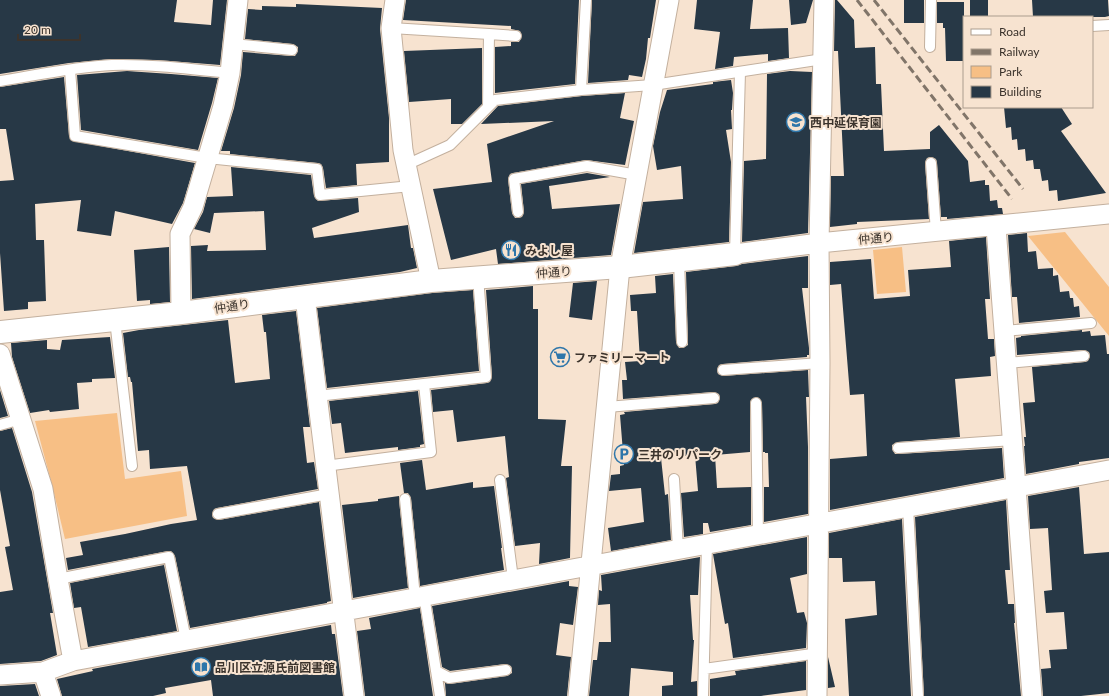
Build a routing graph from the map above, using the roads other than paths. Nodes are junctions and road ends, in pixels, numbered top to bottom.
1 (238, 0) edge
2 (394, 0) edge
3 (586, 0) edge
4 (669, 0) edge
5 (824, 0) edge
6 (931, 0) edge
7 (1109, 25) edge
8 (1093, 26) edge
9 (391, 28) junction
10 (488, 34) junction
11 (516, 36) dead end
12 (233, 44) junction
13 (930, 47) dead end
14 (292, 50) dead end
15 (823, 59) junction
16 (70, 70) junction
17 (740, 72) junction
18 (230, 73) junction
19 (0, 81) edge
20 (653, 85) junction
21 (582, 90) junction
22 (488, 107) junction
23 (207, 158) junction
24 (931, 163) dead end
25 (406, 165) junction
26 (637, 175) junction
27 (411, 186) junction
28 (518, 212) dead end
29 (1109, 214) edge
30 (996, 226) junction
31 (936, 232) junction
32 (819, 243) junction
33 (735, 254) junction
34 (679, 261) junction
35 (620, 267) junction
36 (478, 277) junction
37 (431, 281) junction
38 (305, 297) junction
39 (181, 313) junction
40 (115, 320) junction
41 (1091, 323) dead end
42 (1004, 331) junction
43 (0, 332) edge
44 (682, 342) dead end
45 (0, 354) edge
46 (1084, 356) dead end
47 (820, 363) junction
48 (1007, 363) junction
49 (723, 370) dead end
50 (424, 384) junction
51 (317, 396) junction
52 (714, 398) dead end
53 (756, 403) dead end
54 (607, 407) junction
55 (21, 419) junction
56 (0, 425) edge
57 (1013, 440) junction
58 (898, 448) dead end
59 (132, 466) dead end
60 (325, 466) junction
61 (1109, 470) edge
62 (674, 479) dead end
63 (500, 480) dead end
64 (1016, 487) junction
65 (329, 494) junction
66 (405, 499) dead end
67 (908, 507) junction
68 (218, 514) dead end
69 (818, 524) junction
70 (758, 535) junction
71 (707, 544) junction
72 (678, 549) junction
73 (590, 564) junction
74 (58, 579) junction
75 (513, 579) junction
76 (419, 596) junction
77 (343, 610) junction
78 (186, 640) junction
79 (819, 653) junction
80 (74, 660) junction
81 (704, 668) junction
82 (506, 670) dead end
83 (436, 671) junction
84 (43, 672) junction
85 (0, 675) edge
86 (51, 696) edge
87 (354, 696) edge
88 (440, 696) edge
89 (578, 696) edge
90 (703, 696) edge
91 (818, 696) edge
92 (918, 696) edge
93 (1032, 696) edge

1 - 12 street
2 - 9 street
3 - 21 lane
4 - 20 street
5 - 15 street
6 - 13 lane
7 - 8 lane
9 - 10 lane
9 - 25 street
10 - 11 lane
10 - 22 lane
12 - 14 lane
12 - 18 street
15 - 17 lane
15 - 32 street
16 - 18 lane
16 - 19 lane
16 - 23 lane
17 - 20 lane
17 - 33 lane
18 - 23 street
20 - 21 lane
20 - 26 street
21 - 22 lane
22 - 25 lane
23 - 27 lane
23 - 39 street
24 - 31 lane
25 - 27 street
26 - 28 lane
26 - 35 street
27 - 37 street
29 - 30 street, 仲通り
30 - 31 street, 仲通り
30 - 42 street
31 - 32 street, 仲通り
32 - 33 street, 仲通り
32 - 47 street
33 - 34 street, 仲通り
34 - 35 street, 仲通り
34 - 44 lane
35 - 36 street, 仲通り
35 - 54 street
36 - 37 street, 仲通り
36 - 50 lane
37 - 38 street, 仲通り
38 - 39 street, 仲通り
38 - 51 street
39 - 40 street, 仲通り
40 - 43 street, 仲通り
40 - 59 lane
41 - 42 lane
42 - 48 street
45 - 55 street
46 - 48 lane
47 - 49 lane
47 - 69 street
48 - 57 street
50 - 51 lane
50 - 60 lane
51 - 60 street
52 - 54 lane
53 - 70 lane
54 - 73 street
55 - 56 lane
55 - 74 street
57 - 58 lane
57 - 64 street
60 - 65 street
61 - 64 street
62 - 72 lane
63 - 75 lane
64 - 67 street
64 - 93 street
65 - 68 lane
65 - 77 street
66 - 76 lane
67 - 69 street
67 - 92 lane
69 - 70 street
69 - 79 street
70 - 71 street
71 - 72 street
71 - 81 lane
72 - 73 street
73 - 75 street
73 - 89 street
74 - 78 lane
74 - 80 street
75 - 76 street
76 - 77 street
76 - 83 lane
77 - 78 street
77 - 87 street
78 - 80 street
79 - 81 lane
79 - 91 street
80 - 84 street
81 - 90 lane
82 - 83 lane
83 - 88 lane
84 - 85 street
84 - 86 street

